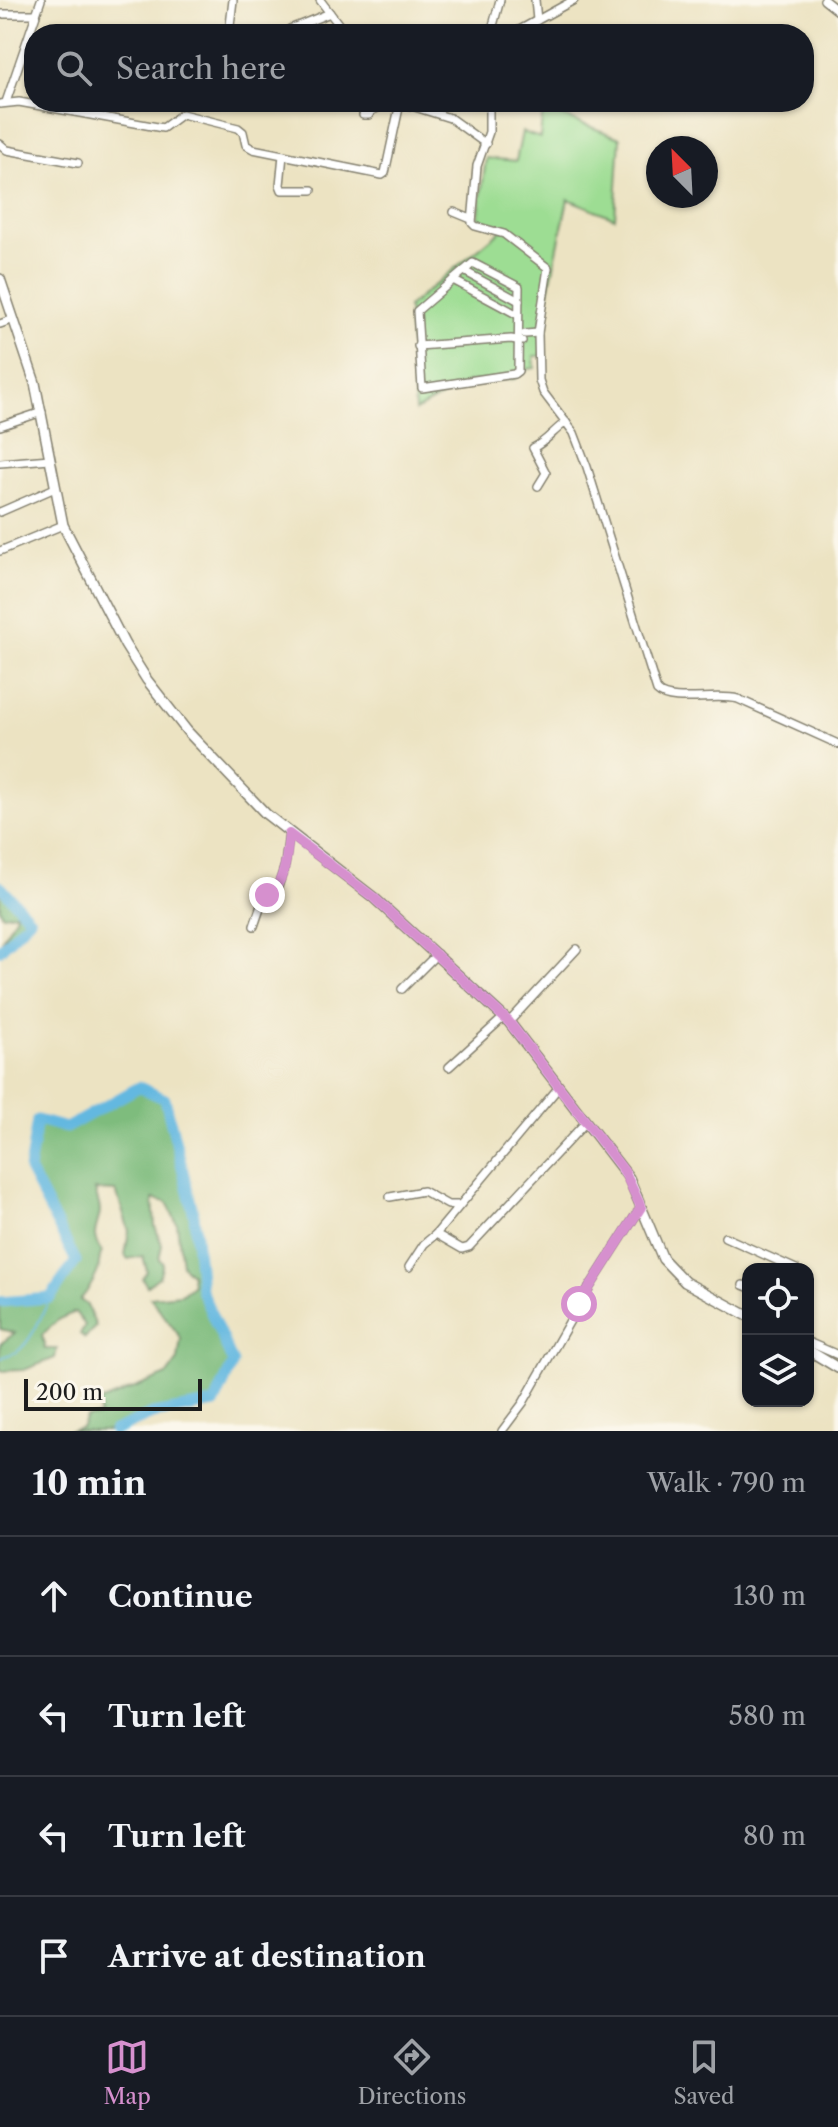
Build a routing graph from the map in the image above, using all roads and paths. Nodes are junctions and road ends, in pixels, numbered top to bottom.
1 (41, 0) edge
2 (233, 0) edge
3 (320, 0) edge
4 (500, 0) edge
5 (535, 0) edge
6 (574, 0) edge
7 (824, 0) edge
8 (838, 11) edge
9 (330, 13) junction
10 (0, 14) edge
11 (36, 14) junction
12 (537, 20) junction
13 (32, 24) edge
14 (230, 24) edge
15 (302, 24) edge
16 (338, 24) edge
17 (493, 24) edge
18 (529, 24) edge
19 (24, 46) edge
20 (3, 103) edge
21 (24, 106) edge
22 (72, 112) edge
23 (370, 112) edge
24 (394, 112) edge
25 (430, 112) edge
26 (488, 112) edge
27 (87, 114) joint
28 (363, 115) dead end
29 (0, 144) edge
30 (486, 144) junction
31 (283, 155) junction
32 (78, 163) dead end
33 (312, 190) dead end
34 (454, 212) dead end
35 (471, 219) junction
36 (464, 271) junction
37 (0, 279) edge
38 (453, 280) junction
39 (2, 291) edge
40 (519, 301) junction
41 (518, 315) junction
42 (14, 319) junction
43 (0, 324) edge
44 (538, 337) junction
45 (520, 338) junction
46 (418, 346) junction
47 (42, 412) junction
48 (566, 422) junction
49 (0, 426) edge
50 (50, 459) junction
51 (0, 463) edge
52 (538, 486) dead end
53 (55, 488) junction
54 (0, 512) edge
55 (63, 525) junction
56 (0, 551) edge
57 (838, 744) edge
58 (289, 834) junction
59 (254, 926) dead end
60 (577, 949) dead end
61 (437, 954) junction
62 (402, 989) dead end
63 (507, 1019) junction
64 (449, 1067) dead end
65 (559, 1087) junction
66 (586, 1122) junction
67 (390, 1197) dead end
68 (459, 1205) junction
69 (641, 1207) junction
70 (436, 1234) junction
71 (725, 1237) dead end
72 (783, 1263) edge
73 (409, 1267) dead end
74 (742, 1313) edge
75 (814, 1345) edge
76 (814, 1354) edge
77 (838, 1355) edge
78 (838, 1368) edge
79 (502, 1431) edge

1 - 11 street
2 - 14 street
3 - 9 street
4 - 17 street
5 - 12 street
6 - 12 street
7 - 8 street
9 - 15 street
9 - 16 street
10 - 11 street
11 - 13 street
12 - 18 street
19 - 20 street
20 - 21 street
22 - 27 street
23 - 28 street
24 - 31 street
25 - 30 street
26 - 30 street
27 - 31 street
29 - 32 street
30 - 35 street
31 - 33 street
34 - 35 street
35 - 44 street
36 - 38 street
36 - 40 street
36 - 40 street
37 - 39 street
38 - 41 street
38 - 46 street
39 - 42 street
40 - 41 street
41 - 45 street
42 - 43 street
42 - 47 street
44 - 45 street
44 - 48 street
45 - 46 street
45 - 46 street
47 - 49 street
47 - 50 street
48 - 52 street
48 - 57 street
50 - 51 street
50 - 53 street
53 - 54 street
53 - 55 street
55 - 56 street
55 - 58 street
58 - 59 street
58 - 61 street
60 - 63 street
61 - 62 street
61 - 63 street
63 - 64 street
63 - 65 street
65 - 66 street
65 - 68 street
66 - 69 street
66 - 70 street
67 - 68 street
68 - 70 street
69 - 74 street
69 - 79 street
70 - 73 street
71 - 72 street
75 - 77 street
76 - 78 street

